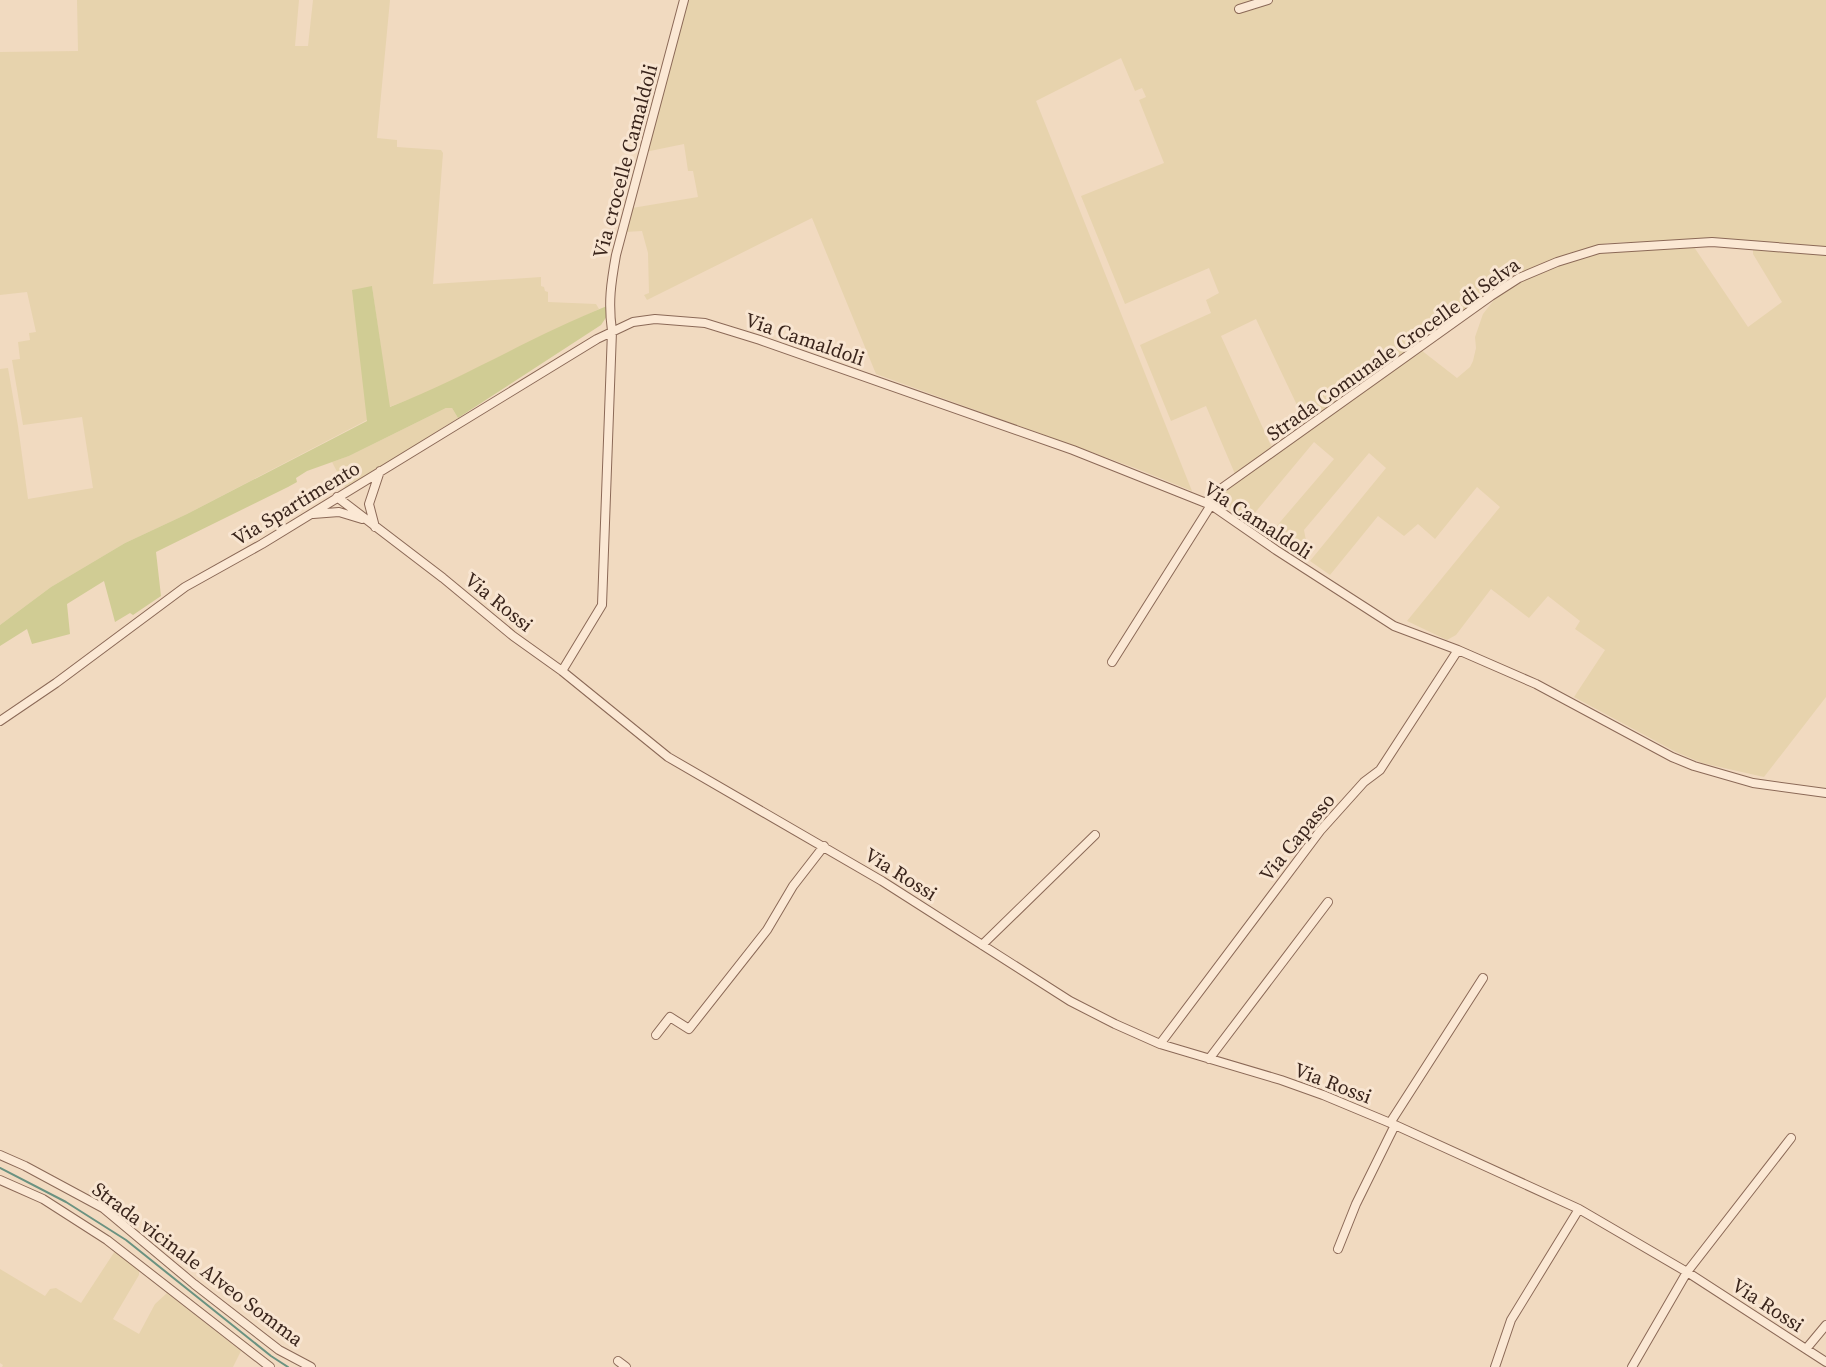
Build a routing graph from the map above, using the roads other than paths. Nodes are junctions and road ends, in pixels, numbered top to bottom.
1 (684, 0) edge
2 (1268, 0) edge
3 (1239, 9) dead end
4 (1826, 251) edge
5 (615, 329) junction
6 (380, 471) junction
7 (337, 497) junction
8 (1209, 503) junction
9 (309, 515) junction
10 (366, 520) junction
11 (375, 527) junction
12 (1458, 650) junction
13 (1112, 662) dead end
14 (562, 670) junction
15 (0, 721) edge
16 (1826, 793) edge
17 (1095, 835) dead end
18 (824, 846) junction
19 (1328, 902) dead end
20 (982, 945) junction
21 (1483, 978) dead end
22 (656, 1035) dead end
23 (1160, 1044) junction
24 (1209, 1059) junction
25 (1393, 1124) junction
26 (1791, 1138) dead end
27 (0, 1155) edge
28 (0, 1180) edge
29 (1579, 1209) junction
30 (1338, 1249) dead end
31 (1687, 1272) junction
32 (1826, 1325) edge
33 (1806, 1349) junction
34 (1826, 1362) edge
35 (270, 1367) edge
36 (311, 1367) edge
37 (1495, 1367) edge
38 (1632, 1367) edge

1 - 5 street, Via crocelle Camaldoli
2 - 3 street
4 - 8 street, Strada Comunale Crocelle di Selva
5 - 6 street, Via Spartimento
5 - 8 street, Via Camaldoli
5 - 14 street, Via crocelle Camaldoli
6 - 7 street, Via Spartimento
6 - 11 street
7 - 9 street, Via Spartimento
7 - 10 street, Via Rossi
8 - 12 street, Via Camaldoli
8 - 13 street, Strada Comunale Crocelle di Selva
9 - 10 street
9 - 15 street, Via Spartimento
10 - 11 street, Via Rossi
11 - 14 street, Via Rossi
12 - 16 street, Via Camaldoli
12 - 23 street, Via Capasso
14 - 18 street, Via Rossi
17 - 20 street
18 - 20 street, Via Rossi
18 - 22 street
19 - 24 street
20 - 23 street, Via Rossi
21 - 25 street
23 - 24 street, Via Rossi
24 - 25 street, Via Rossi
25 - 29 street, Via Rossi
25 - 30 street
26 - 31 street
27 - 36 street, Strada vicinale Alveo Somma
28 - 35 street
29 - 31 street, Via Rossi
29 - 37 street
31 - 33 street, Via Rossi
31 - 38 street
32 - 33 street
33 - 34 street, Via Rossi

